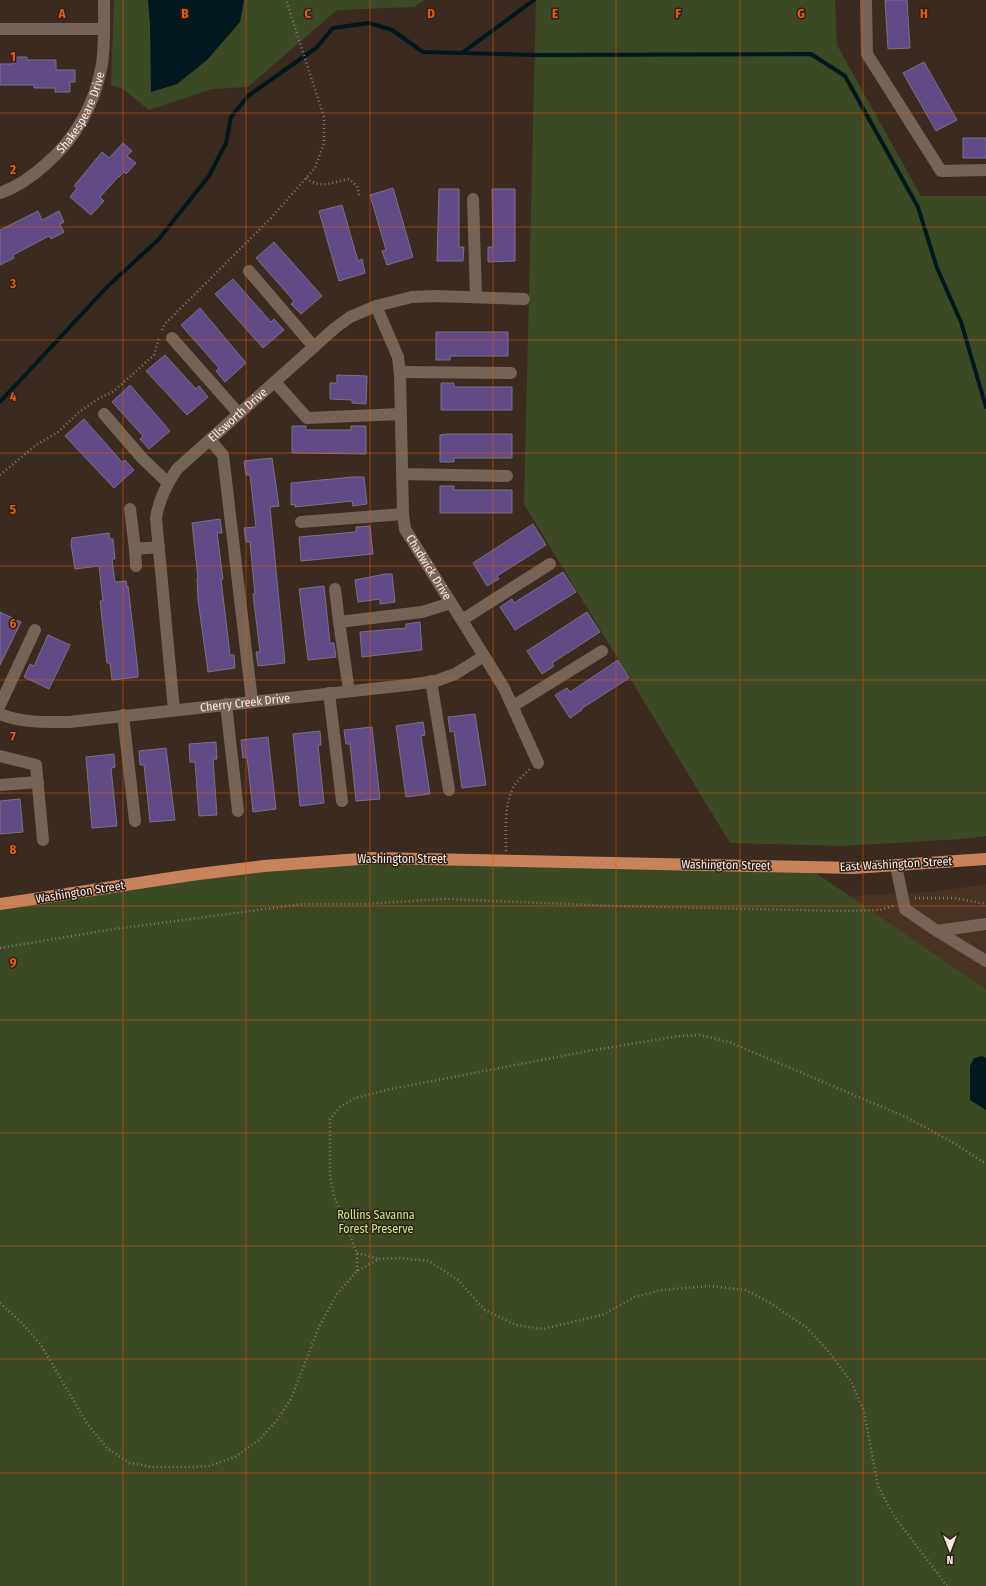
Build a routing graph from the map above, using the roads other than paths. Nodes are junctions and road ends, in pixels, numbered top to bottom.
1 (104, 0) edge
2 (866, 0) edge
3 (0, 29) edge
4 (104, 29) junction
5 (986, 170) edge
6 (0, 193) edge
7 (473, 199) dead end
8 (249, 271) dead end
9 (476, 297) junction
10 (524, 299) dead end
11 (376, 306) junction
12 (172, 338) dead end
13 (314, 347) junction
14 (400, 372) junction
15 (511, 373) dead end
16 (275, 382) junction
17 (104, 414) dead end
18 (239, 414) junction
19 (400, 414) junction
20 (210, 440) junction
21 (402, 474) junction
22 (507, 476) dead end
23 (168, 483) junction
24 (130, 509) dead end
25 (403, 514) junction
26 (301, 522) dead end
27 (159, 547) junction
28 (134, 549) junction
29 (550, 564) dead end
30 (136, 566) dead end
31 (336, 589) dead end
32 (451, 603) junction
33 (462, 620) junction
34 (339, 622) junction
35 (34, 630) dead end
36 (602, 651) dead end
37 (484, 656) junction
38 (431, 681) junction
39 (349, 691) junction
40 (329, 693) junction
41 (252, 702) junction
42 (226, 704) junction
43 (0, 705) edge
44 (513, 706) junction
45 (174, 710) junction
46 (0, 714) edge
47 (123, 715) junction
48 (0, 756) edge
49 (538, 763) road end
50 (38, 782) junction
51 (0, 785) edge
52 (449, 790) dead end
53 (342, 800) dead end
54 (238, 811) dead end
55 (135, 821) dead end
56 (44, 840) dead end
57 (986, 859) edge
58 (896, 866) junction
59 (807, 867) joint
60 (0, 904) edge
61 (986, 924) edge
62 (937, 931) junction
63 (986, 961) edge

1 - 4 street, Shakespeare Drive
2 - 5 street
3 - 4 street
4 - 6 street, Shakespeare Drive
7 - 9 street
8 - 13 street
9 - 10 street, Ellsworth Drive
9 - 11 street, Ellsworth Drive
11 - 13 street, Ellsworth Drive
11 - 14 street, Chadwick Drive
12 - 18 street
13 - 16 street, Ellsworth Drive
14 - 15 street
14 - 19 street, Chadwick Drive
16 - 18 street, Ellsworth Drive
16 - 19 street
17 - 23 street
18 - 20 street, Ellsworth Drive
19 - 21 street, Chadwick Drive
20 - 23 street, Ellsworth Drive
20 - 41 street
21 - 22 street
21 - 25 street, Chadwick Drive
23 - 27 street, Ellsworth Drive
24 - 28 street
25 - 26 street
25 - 32 street, Chadwick Drive
27 - 28 street
27 - 45 street, Ellsworth Drive
28 - 30 street
29 - 33 street
31 - 34 street
32 - 33 street, Chadwick Drive
32 - 34 street
33 - 37 street, Chadwick Drive
34 - 39 street
35 - 43 street
36 - 44 street
37 - 38 street, Cherry Creek Drive
37 - 44 street, Chadwick Drive
38 - 39 street, Cherry Creek Drive
38 - 52 street
39 - 40 street, Cherry Creek Drive
40 - 41 street, Cherry Creek Drive
40 - 53 street
41 - 42 street, Cherry Creek Drive
42 - 45 street, Cherry Creek Drive
42 - 54 street
44 - 49 street, Chadwick Drive
45 - 47 street, Cherry Creek Drive
46 - 47 street, Cherry Creek Drive
47 - 55 street
48 - 50 street
50 - 51 street
50 - 56 street
57 - 58 main road, East Washington Street
58 - 59 main road, East Washington Street
58 - 62 street
59 - 60 main road, Washington Street
61 - 62 street
62 - 63 street

